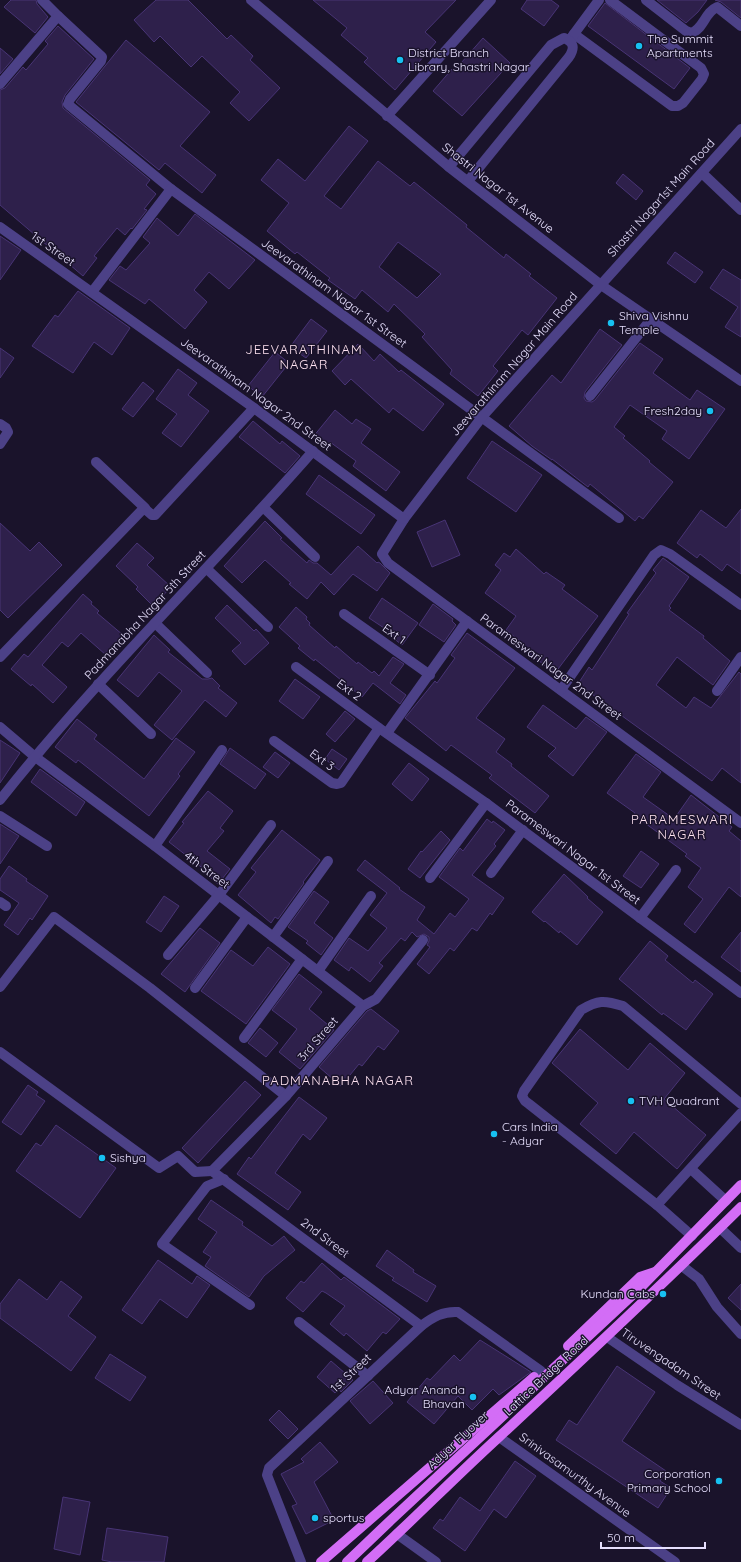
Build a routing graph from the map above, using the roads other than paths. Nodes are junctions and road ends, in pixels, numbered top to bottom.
1 (42, 0) edge
2 (251, 0) edge
3 (491, 0) edge
4 (598, 0) edge
5 (610, 0) edge
6 (646, 0) edge
7 (58, 16) junction
8 (741, 26) edge
9 (572, 37) junction
10 (0, 84) edge
11 (388, 116) junction
12 (741, 129) edge
13 (449, 167) junction
14 (702, 173) junction
15 (468, 182) junction
16 (171, 189) junction
17 (741, 210) edge
18 (0, 227) edge
19 (601, 285) junction
20 (92, 292) junction
21 (651, 319) junction
22 (741, 381) edge
23 (590, 396) dead end
24 (254, 408) junction
25 (482, 418) junction
26 (0, 424) edge
27 (0, 444) edge
28 (312, 451) junction
29 (96, 462) dead end
30 (144, 508) junction
31 (264, 508) junction
32 (619, 518) dead end
33 (404, 519) junction
34 (315, 557) dead end
35 (207, 569) junction
36 (741, 605) edge
37 (344, 614) dead end
38 (468, 621) junction
39 (155, 623) junction
40 (268, 626) dead end
41 (0, 657) edge
42 (741, 658) edge
43 (296, 666) dead end
44 (207, 673) dead end
45 (430, 675) junction
46 (98, 684) junction
47 (561, 690) junction
48 (717, 691) dead end
49 (0, 727) edge
50 (383, 731) junction
51 (151, 734) dead end
52 (274, 741) dead end
53 (222, 750) dead end
54 (34, 756) junction
55 (0, 800) edge
56 (486, 803) junction
57 (0, 816) edge
58 (741, 823) edge
59 (271, 825) dead end
60 (523, 830) junction
61 (47, 846) dead end
62 (155, 846) junction
63 (328, 860) dead end
64 (676, 870) dead end
65 (491, 873) dead end
66 (430, 878) dead end
67 (219, 895) junction
68 (371, 896) dead end
69 (247, 917) junction
70 (640, 918) junction
71 (273, 937) junction
72 (423, 940) dead end
73 (168, 955) dead end
74 (302, 959) junction
75 (318, 971) junction
76 (0, 987) edge
77 (195, 988) dead end
78 (741, 994) edge
79 (363, 1006) junction
80 (244, 1038) dead end
81 (0, 1052) edge
82 (286, 1096) junction
83 (741, 1104) edge
84 (741, 1113) edge
85 (691, 1169) junction
86 (212, 1170) junction
87 (224, 1179) junction
88 (741, 1185) edge
89 (726, 1201) junction
90 (657, 1205) junction
91 (741, 1207) edge
92 (720, 1228) junction
93 (692, 1236) junction
94 (741, 1248) edge
95 (682, 1266) junction
96 (656, 1272) junction
97 (250, 1305) dead end
98 (300, 1322) dead end
99 (421, 1326) junction
100 (741, 1334) edge
101 (607, 1337) junction
102 (541, 1371) junction
103 (368, 1376) junction
104 (741, 1425) edge
105 (499, 1437) junction
106 (397, 1534) junction
107 (302, 1562) edge
108 (321, 1562) edge
109 (347, 1562) edge
110 (367, 1562) edge
111 (436, 1562) edge
112 (675, 1562) edge

1 - 7 street
2 - 11 street, Shastri Nagar 1st Avenue
3 - 11 street
4 - 9 street
5 - 9 street
6 - 8 street
7 - 10 street
7 - 16 street, Jeevarathinam Nagar 1st Street
9 - 13 street
9 - 15 street
11 - 13 street, Shastri Nagar 1st Avenue
12 - 14 street, Shastri Nagar1st Main Road
13 - 15 street, Shastri Nagar 1st Avenue
14 - 17 street
14 - 19 street, Shastri Nagar1st Main Road
15 - 19 street, Shastri Nagar 1st Avenue
16 - 20 street
16 - 25 street, Jeevarathinam Nagar 1st Street
18 - 20 street, 1st Street
19 - 21 street, Shastri Nagar 1st Avenue
19 - 25 street, Jeevarathinam Nagar Main Road
20 - 24 street, Jeevarathinam Nagar 2nd Street
21 - 22 street, Shastri Nagar 1st Avenue
21 - 23 street
24 - 28 street, Jeevarathinam Nagar 2nd Street
24 - 30 street
25 - 32 street, Jeevarathinam Nagar 1st Street
25 - 33 street, Jeevarathinam Nagar Main Road
26 - 27 street
28 - 31 street, Padmanabha Nagar 5th Street
28 - 33 street, Jeevarathinam Nagar 2nd Street
29 - 30 street
30 - 41 street
31 - 34 street
31 - 35 street, Padmanabha Nagar 5th Street
33 - 38 street, Parameswari Nagar 2nd Street
35 - 39 street, Padmanabha Nagar 5th Street
35 - 40 street
36 - 47 street
37 - 45 street, Ext 1
38 - 45 street
38 - 47 street, Parameswari Nagar 2nd Street
39 - 44 street
39 - 46 street, Padmanabha Nagar 5th Street
42 - 48 street
43 - 50 street, Ext 2
45 - 50 street
46 - 51 street
46 - 54 street, Padmanabha Nagar 5th Street
47 - 58 street, Parameswari Nagar 2nd Street
49 - 54 street, 4th Street
50 - 52 street, Ext 3
50 - 56 street, Parameswari Nagar 1st Street
53 - 62 street
54 - 55 street, Padmanabha Nagar 5th Street
54 - 62 street, 4th Street
56 - 60 street, Parameswari Nagar 1st Street
56 - 66 street
57 - 61 street
59 - 67 street
60 - 65 street
60 - 70 street, Parameswari Nagar 1st Street
62 - 67 street, 4th Street
63 - 71 street
64 - 70 street
67 - 69 street, 4th Street
67 - 73 street
68 - 75 street
69 - 71 street, 4th Street
69 - 77 street
70 - 78 street, Parameswari Nagar 1st Street
71 - 74 street, 4th Street
72 - 79 street, 3rd Street
74 - 75 street, 4th Street
74 - 80 street
75 - 79 street, 4th Street
76 - 82 street
79 - 82 street, 3rd Street
81 - 86 street
82 - 86 street, 3rd Street
83 - 90 street
84 - 85 street
85 - 89 street
85 - 90 street
86 - 87 street, 2nd Street
87 - 97 street
87 - 99 street, 2nd Street
88 - 89 main road, Adyar Flyover
89 - 93 main road, Adyar Flyover
90 - 93 street
91 - 92 main road, Lattice Bridge Road
92 - 94 street
92 - 95 main road, Lattice Bridge Road
93 - 96 main road, Adyar Flyover
95 - 100 street
95 - 101 main road, Lattice Bridge Road
96 - 102 main road
96 - 109 main road, Adyar Flyover
98 - 103 street
99 - 102 street, 1st Street
99 - 103 street, 1st Street
101 - 104 street, Tiruvengadam Street
101 - 105 main road, Lattice Bridge Road
102 - 108 main road
103 - 107 street, 1st Street
105 - 106 main road, Lattice Bridge Road
105 - 112 street, Srinivasamurthy Avenue
106 - 110 main road, Lattice Bridge Road
106 - 111 street

